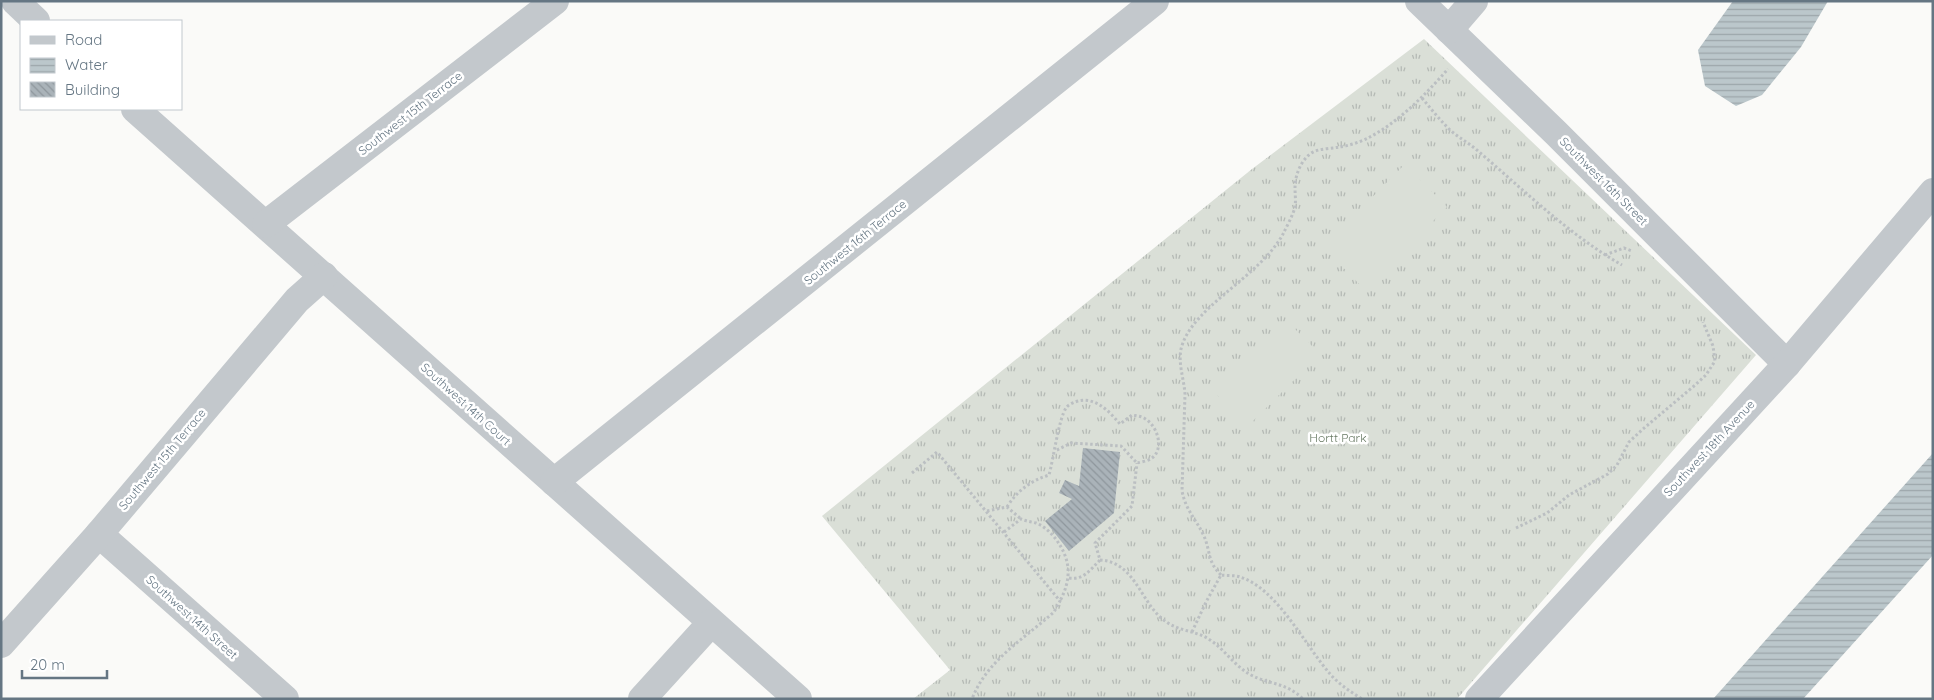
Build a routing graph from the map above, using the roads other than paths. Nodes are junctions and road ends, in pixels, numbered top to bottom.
1 (15, 1) edge
2 (555, 1) edge
3 (1155, 1) edge
4 (1419, 1) edge
5 (1474, 1) edge
6 (1, 17) edge
7 (35, 20) edge
8 (1449, 30) junction
9 (136, 110) edge
10 (1933, 192) edge
11 (266, 224) junction
12 (324, 276) junction
13 (1786, 364) junction
14 (554, 482) junction
15 (99, 534) junction
16 (712, 623) junction
17 (1, 644) edge
18 (285, 699) edge
19 (642, 699) edge
20 (798, 699) edge
21 (1479, 699) edge

1 - 6 street
1 - 7 street
2 - 11 street, Southwest 15th Terrace
3 - 14 street, Southwest 16th Terrace
4 - 8 street, Southwest 16th Street
5 - 8 street
8 - 13 street, Southwest 16th Street
9 - 11 street, Southwest 14th Court
10 - 13 street, Southwest 18th Avenue
11 - 12 street, Southwest 14th Court
12 - 14 street, Southwest 14th Court
12 - 15 street, Southwest 15th Terrace
13 - 21 street, Southwest 18th Avenue
14 - 16 street, Southwest 14th Court
15 - 17 street, Southwest 15th Terrace
15 - 18 street, Southwest 14th Street
16 - 19 street
16 - 20 street, Southwest 14th Court

